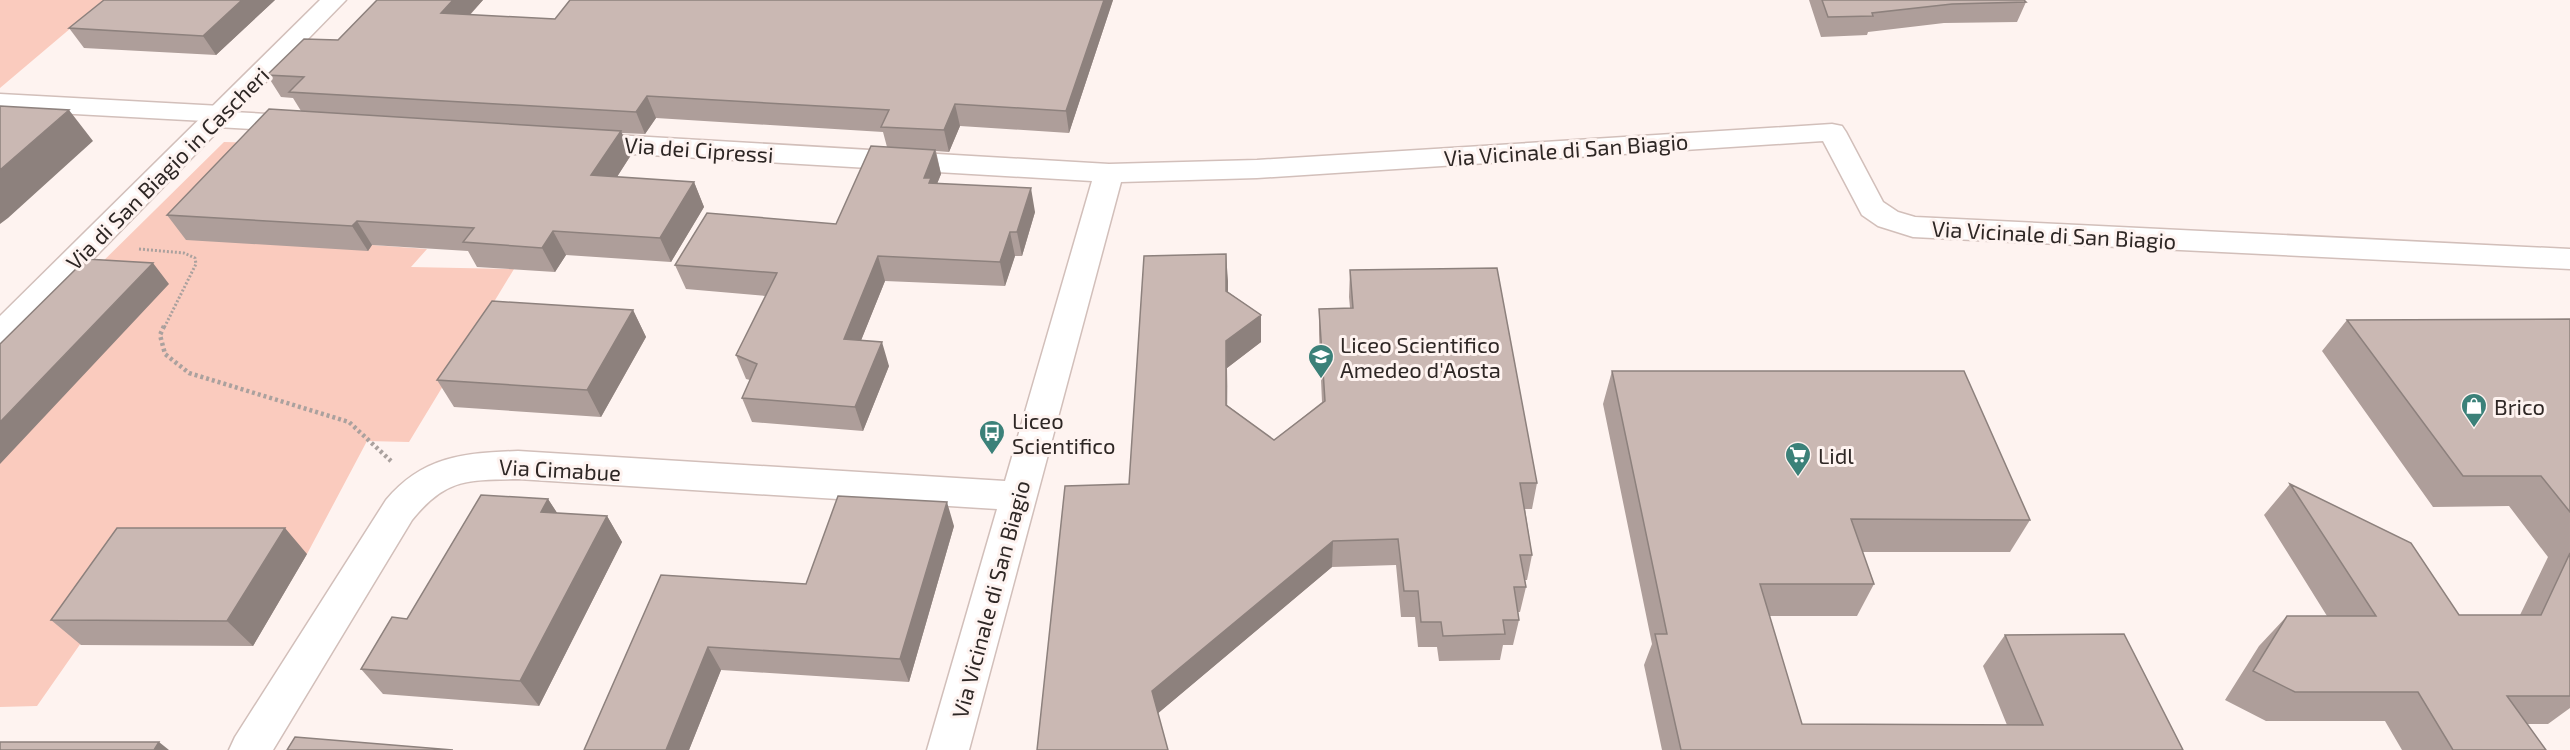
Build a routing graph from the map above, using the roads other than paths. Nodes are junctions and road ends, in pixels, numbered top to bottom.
1 (334, 0) edge
2 (0, 102) edge
3 (219, 117) junction
4 (329, 126) edge
5 (554, 140) edge
6 (1108, 173) junction
7 (2570, 259) edge
8 (0, 335) edge
9 (1018, 496) junction
10 (250, 750) edge
11 (948, 750) edge

1 - 3 street, Via di San Biagio in Cascheri
2 - 3 street
3 - 4 street
3 - 8 street, Via di San Biagio in Cascheri
5 - 6 street, Via dei Cipressi
6 - 7 street, Via Vicinale di San Biagio
6 - 9 street, Via Vicinale di San Biagio
9 - 10 street, Via Cimabue
9 - 11 street, Via Vicinale di San Biagio

